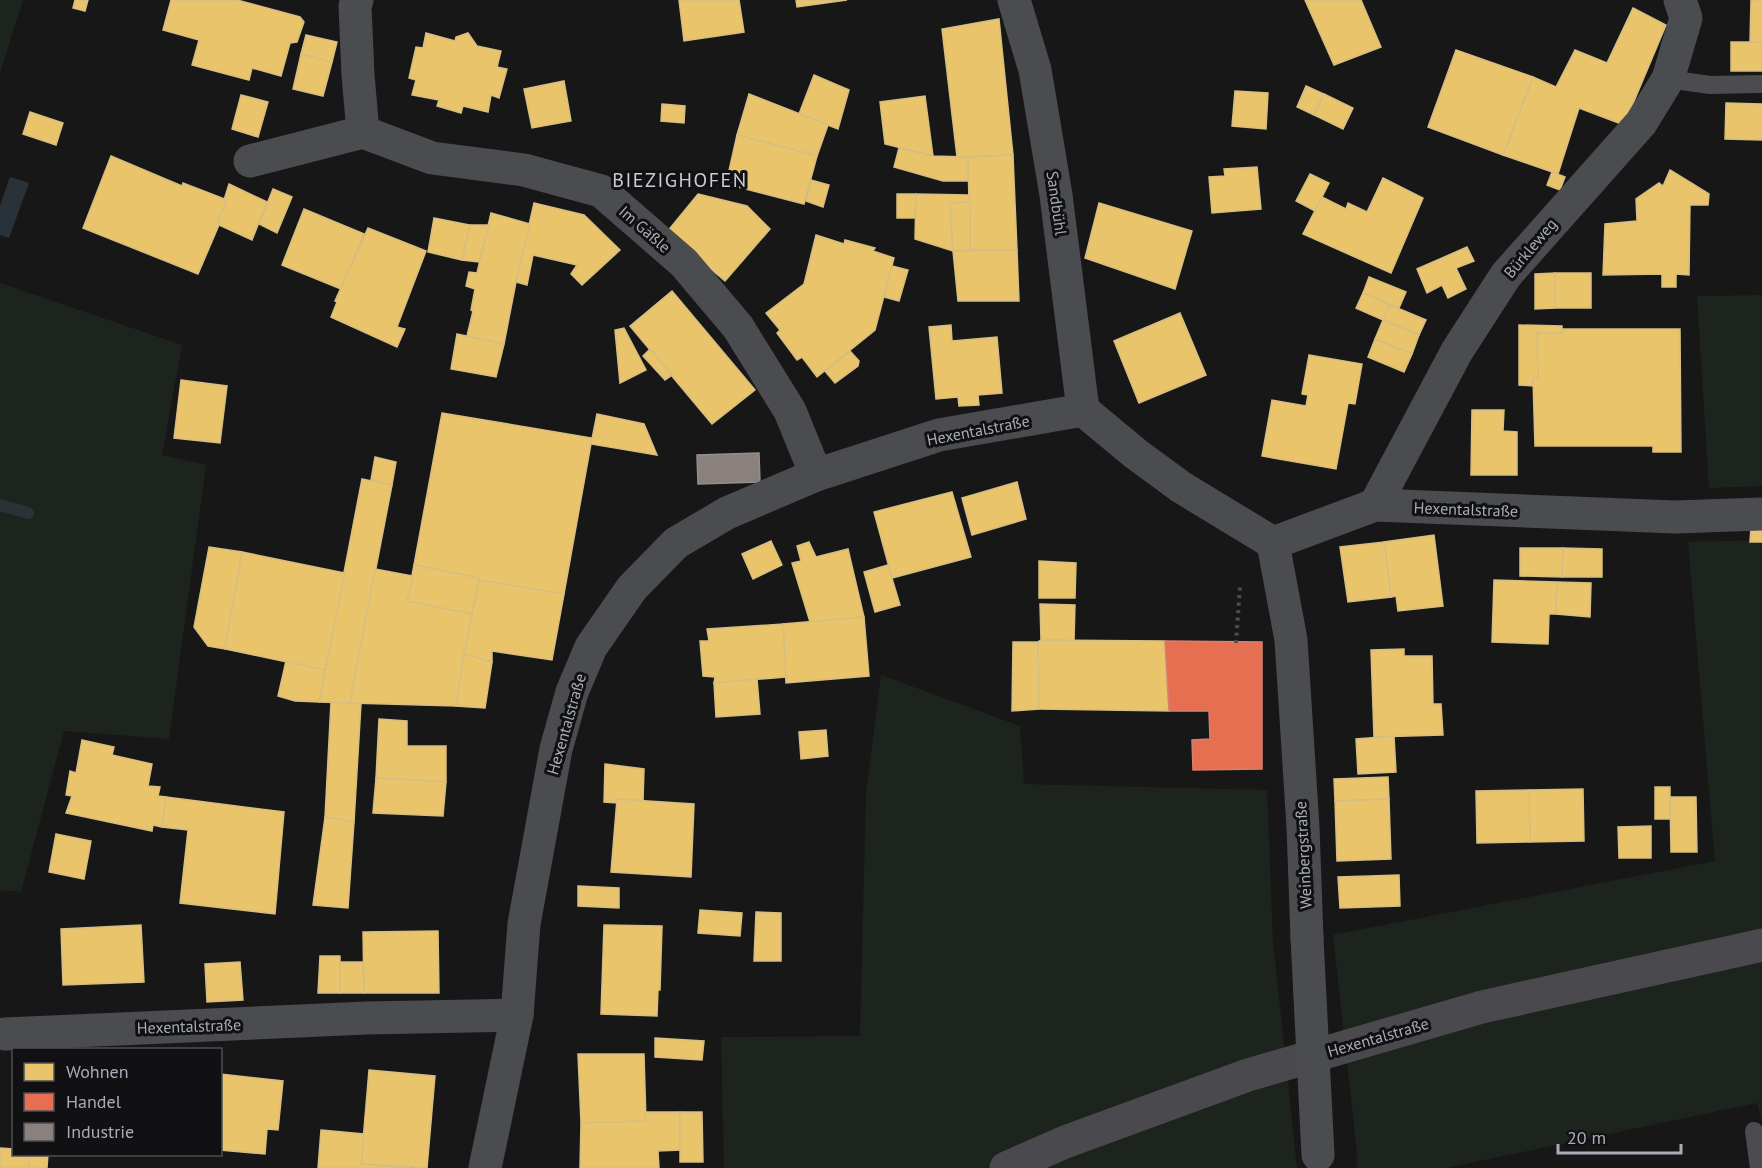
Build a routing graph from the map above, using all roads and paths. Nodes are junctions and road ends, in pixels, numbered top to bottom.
1 (357, 0) edge
2 (1014, 0) edge
3 (1680, 0) edge
4 (1668, 79) junction
5 (1762, 84) edge
6 (363, 132) junction
7 (250, 161) dead end
8 (1083, 410) junction
9 (816, 475) junction
10 (1375, 505) junction
11 (1762, 514) edge
12 (1273, 543) junction
13 (1241, 583) dead end
14 (1236, 643) dead end
15 (1762, 945) edge
16 (517, 1015) junction
17 (5, 1034) dead end
18 (1754, 1131) dead end
19 (1318, 1162) edge
20 (485, 1168) edge
21 (1006, 1168) edge
22 (1759, 1168) edge

1 - 6 street
2 - 8 street, Sandbühl
3 - 4 street, Bürkleweg
4 - 5 lane
4 - 10 street, Bürkleweg
6 - 7 street
6 - 9 street, Im Gäßle
8 - 9 street, Hexentalstraße
8 - 12 street
9 - 16 street, Hexentalstraße
10 - 11 street, Hexentalstraße
10 - 12 street, Hexentalstraße
12 - 19 street, Weinbergstraße, bridge
13 - 14 path
15 - 21 main road, Hexentalstraße
16 - 17 street, Hexentalstraße
16 - 20 street, Hexentalstraße
18 - 22 lane

